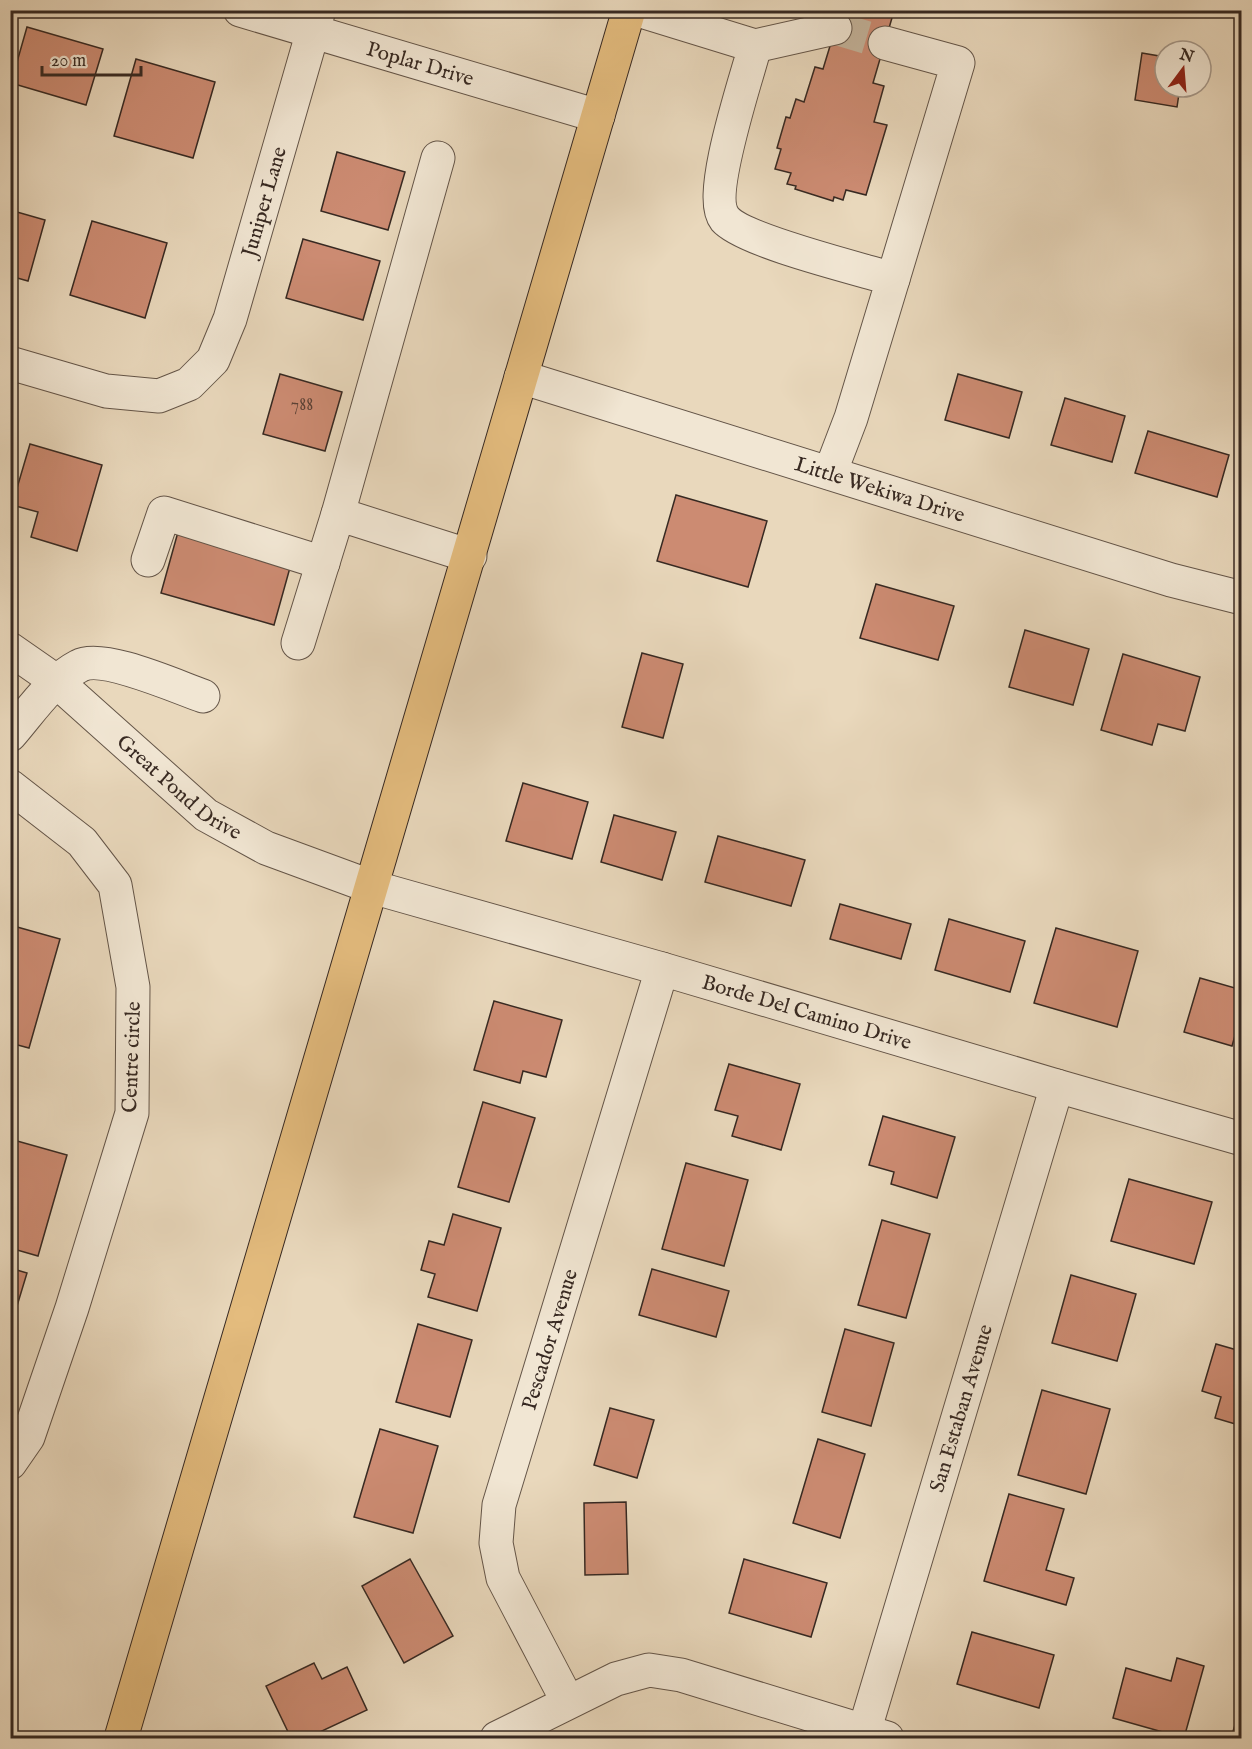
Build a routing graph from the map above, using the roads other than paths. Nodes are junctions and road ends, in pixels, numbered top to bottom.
1 (240, 10) edge
2 (629, 10) edge
3 (638, 10) edge
4 (315, 21) edge
5 (835, 28) tunnel mouth
6 (885, 43) tunnel mouth
7 (755, 46) junction
8 (598, 116) junction
9 (438, 158) dead end
10 (893, 279) junction
11 (10, 363) edge
12 (521, 377) junction
13 (830, 474) junction
14 (338, 514) junction
15 (470, 556) junction
16 (148, 560) dead end
17 (323, 563) junction
18 (1242, 598) edge
19 (298, 643) dead end
20 (10, 649) edge
21 (56, 681) junction
22 (203, 696) dead end
23 (10, 735) edge
24 (10, 786) edge
25 (372, 887) junction
26 (662, 969) junction
27 (1057, 1086) junction
28 (1242, 1139) edge
29 (10, 1463) edge
30 (568, 1702) junction
31 (876, 1735) edge
32 (121, 1738) edge
33 (496, 1738) edge

1 - 4 street, Poplar Drive
2 - 8 main road
3 - 7 street
4 - 8 street, Poplar Drive
4 - 11 street, Juniper Lane
5 - 7 street
6 - 10 street
7 - 10 street
8 - 12 main road
9 - 14 street
10 - 13 street
12 - 13 street, Little Wekiwa Drive
12 - 15 main road
13 - 18 street, Little Wekiwa Drive
14 - 15 street
14 - 17 street
15 - 25 main road
16 - 17 street
17 - 19 street
20 - 21 street, Great Pond Drive
21 - 22 street
21 - 23 street
21 - 25 street, Great Pond Drive
24 - 29 street, Centre circle
25 - 26 street, Borde Del Camino Drive
25 - 32 main road
26 - 27 street, Borde Del Camino Drive
26 - 30 street, Pescador Avenue
27 - 28 street, Borde Del Camino Drive
27 - 31 street, San Estaban Avenue
30 - 31 street
30 - 33 street

